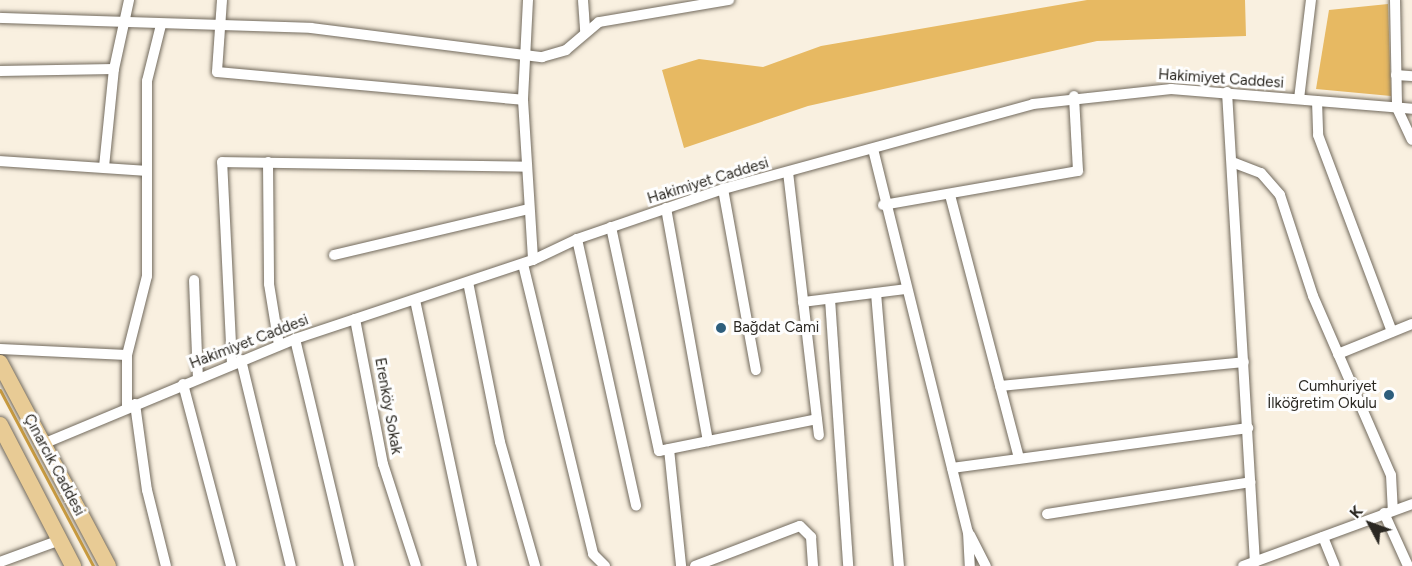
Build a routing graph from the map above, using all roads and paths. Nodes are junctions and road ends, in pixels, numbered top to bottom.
1 (129, 0) edge
2 (222, 0) edge
3 (528, 0) edge
4 (583, 0) edge
5 (729, 0) edge
6 (1311, 0) edge
7 (1395, 0) edge
8 (0, 18) edge
9 (219, 22) junction
10 (125, 24) junction
11 (160, 26) junction
12 (585, 32) junction
13 (527, 52) junction
14 (114, 69) junction
15 (0, 71) edge
16 (1396, 75) junction
17 (1412, 76) edge
18 (1227, 92) junction
19 (1074, 96) junction
20 (1299, 99) junction
21 (523, 100) junction
22 (1317, 101) junction
23 (1397, 108) junction
24 (1412, 109) edge
25 (1412, 140) edge
26 (873, 149) junction
27 (0, 160) edge
28 (268, 162) junction
29 (1232, 162) junction
30 (104, 167) junction
31 (526, 167) junction
32 (147, 171) junction
33 (788, 172) junction
34 (723, 189) junction
35 (950, 195) junction
36 (883, 205) junction
37 (666, 208) junction
38 (529, 209) junction
39 (611, 227) junction
40 (577, 239) junction
41 (334, 255) dead end
42 (528, 262) junction
43 (194, 280) dead end
44 (468, 282) junction
45 (906, 289) junction
46 (876, 292) junction
47 (830, 298) junction
48 (415, 300) junction
49 (803, 302) junction
50 (355, 319) junction
51 (1412, 324) edge
52 (1392, 332) junction
53 (295, 339) junction
54 (279, 345) junction
55 (0, 349) edge
56 (1338, 354) junction
57 (127, 355) junction
58 (236, 362) junction
59 (1244, 362) junction
60 (0, 363) edge
61 (756, 370) dead end
62 (198, 378) junction
63 (183, 384) junction
64 (1000, 386) junction
65 (131, 406) junction
66 (817, 419) junction
67 (0, 425) edge
68 (1248, 428) junction
69 (819, 435) dead end
70 (708, 441) junction
71 (43, 444) junction
72 (669, 449) junction
73 (1018, 455) junction
74 (952, 468) junction
75 (1251, 482) junction
76 (1412, 504) edge
77 (636, 506) dead end
78 (1388, 511) junction
79 (1047, 514) dead end
80 (968, 532) junction
81 (1323, 537) junction
82 (60, 540) junction
83 (0, 562) edge
84 (1255, 562) junction
85 (73, 566) edge
86 (108, 566) edge
87 (166, 566) edge
88 (231, 566) edge
89 (291, 566) edge
90 (349, 566) edge
91 (416, 566) edge
92 (472, 566) edge
93 (535, 566) edge
94 (605, 566) edge
95 (681, 566) edge
96 (695, 566) edge
97 (813, 566) edge
98 (848, 566) edge
99 (899, 566) edge
100 (970, 566) edge
101 (986, 566) edge
102 (1243, 566) edge
103 (1335, 566) edge
104 (1408, 566) edge

1 - 10 street
2 - 9 street
3 - 13 street
4 - 12 street
5 - 12 street
6 - 20 street
7 - 16 street
8 - 10 street
9 - 11 street
9 - 13 street
9 - 21 street
10 - 11 street
10 - 14 street
11 - 32 street
12 - 13 street
13 - 21 street
14 - 15 street
14 - 30 street
16 - 17 street
16 - 23 street
18 - 19 street, Hakimiyet Caddesi
18 - 20 street, Hakimiyet Caddesi
18 - 29 street
19 - 26 street, Hakimiyet Caddesi
19 - 35 street
20 - 22 street, Hakimiyet Caddesi
21 - 31 street
22 - 23 street, Hakimiyet Caddesi
22 - 52 street
23 - 24 street, Hakimiyet Caddesi
23 - 25 street
26 - 33 street, Hakimiyet Caddesi
26 - 36 street
27 - 30 street
28 - 31 street
28 - 54 street
28 - 58 street
29 - 56 street
29 - 59 street
30 - 32 street
31 - 38 street
32 - 57 street
33 - 34 street, Hakimiyet Caddesi
33 - 49 street
34 - 37 street, Hakimiyet Caddesi
34 - 61 street
35 - 36 street
35 - 64 street
36 - 45 street
37 - 39 street, Hakimiyet Caddesi
37 - 70 street
38 - 41 street
38 - 42 street
39 - 40 street, Hakimiyet Caddesi
39 - 72 street
40 - 42 street, Hakimiyet Caddesi
40 - 77 street
42 - 44 street, Hakimiyet Caddesi
42 - 94 street
43 - 62 street
44 - 48 street, Hakimiyet Caddesi
44 - 93 street
45 - 46 street
45 - 74 street
46 - 47 street
46 - 99 street
47 - 49 street
47 - 98 street
48 - 50 street, Hakimiyet Caddesi
48 - 92 street
49 - 66 street
50 - 53 street, Hakimiyet Caddesi
50 - 91 street, Erenköy Sokak
51 - 52 street
52 - 56 street
53 - 54 street, Hakimiyet Caddesi
53 - 90 street
54 - 58 street, Hakimiyet Caddesi
55 - 57 street
56 - 78 street
57 - 65 street
58 - 62 street, Hakimiyet Caddesi
58 - 89 street
59 - 64 street
59 - 68 street
60 - 71 main road, Çınarcık Caddesi
62 - 63 street, Hakimiyet Caddesi
63 - 65 street, Hakimiyet Caddesi
63 - 88 street
64 - 73 street
65 - 71 street, Hakimiyet Caddesi
65 - 87 street
66 - 69 street
66 - 70 street
67 - 82 main road, Çınarcık Caddesi
68 - 73 street
68 - 75 street
70 - 72 street
71 - 86 main road, Çınarcık Caddesi
72 - 95 street
73 - 74 street
74 - 80 street
75 - 79 street
75 - 84 street
76 - 78 street
78 - 81 street
78 - 104 street
80 - 100 street
80 - 101 street
81 - 84 street
81 - 103 street
82 - 83 street
82 - 85 main road, Çınarcık Caddesi
84 - 102 street
96 - 97 street

